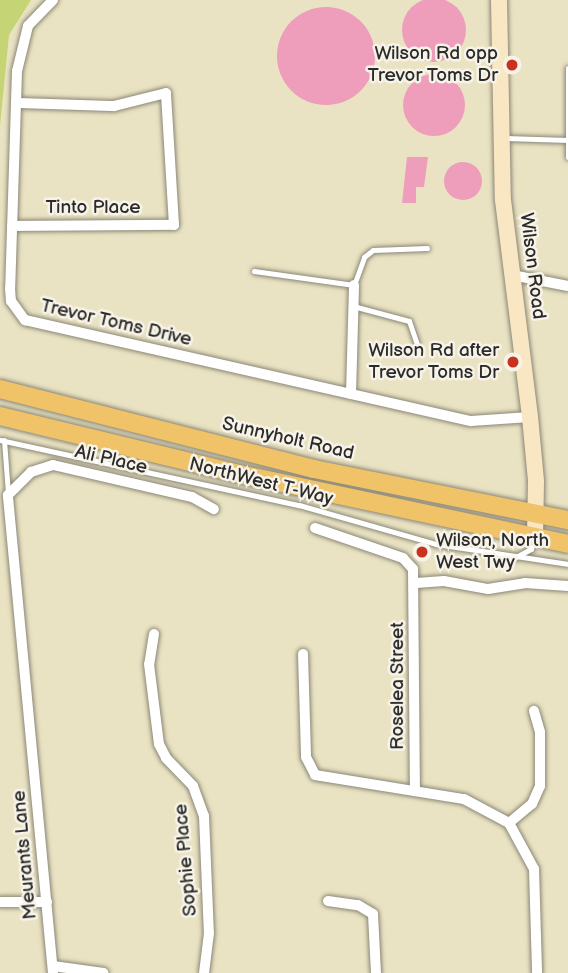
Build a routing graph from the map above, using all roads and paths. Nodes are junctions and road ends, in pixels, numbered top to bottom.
1 (53, 0) edge
2 (499, 0) edge
3 (568, 68) edge
4 (16, 103) junction
5 (502, 138) junction
6 (568, 140) edge
7 (568, 158) edge
8 (12, 226) junction
9 (427, 248) dead end
10 (254, 271) dead end
11 (512, 275) junction
12 (354, 285) junction
13 (568, 286) edge
14 (353, 306) junction
15 (417, 345) dead end
16 (0, 389) edge
17 (351, 394) junction
18 (0, 416) edge
19 (530, 417) junction
20 (2, 440) edge
21 (8, 495) junction
22 (214, 509) dead end
23 (536, 513) junction
24 (568, 520) edge
25 (315, 528) dead end
26 (535, 536) junction
27 (568, 544) edge
28 (514, 558) junction
29 (568, 564) edge
30 (416, 583) junction
31 (568, 586) edge
32 (154, 634) dead end
33 (303, 654) dead end
34 (534, 711) dead end
35 (415, 789) junction
36 (509, 823) junction
37 (328, 901) dead end
38 (0, 902) edge
39 (47, 902) junction
40 (53, 970) edge
41 (104, 973) edge
42 (204, 973) edge
43 (376, 973) edge
44 (537, 973) edge

1 - 4 street, Trevor Toms Drive
2 - 5 street, Wilson Road
3 - 6 lane
4 - 8 street, Trevor Toms Drive
4 - 8 street, Tinto Place
5 - 6 lane
5 - 11 street, Wilson Road
6 - 7 lane
8 - 17 street, Trevor Toms Drive
9 - 12 lane
10 - 12 lane
11 - 13 street
11 - 19 street, Wilson Road
12 - 14 street
14 - 15 lane
14 - 17 street
16 - 23 main road, Sunnyholt Road
17 - 19 street, Trevor Toms Drive
18 - 26 main road
19 - 23 street, Wilson Road
20 - 21 lane, Meurants Lane
20 - 28 lane, NorthWest T-Way
21 - 22 street, Ali Place
21 - 39 street, Meurants Lane
23 - 24 main road, Sunnyholt Road
23 - 26 street, Wilson Road
25 - 30 street
26 - 27 main road
26 - 28 lane
28 - 29 lane, NorthWest T-Way
30 - 31 street
30 - 35 street, Roselea Street
32 - 42 street, Sophie Place
33 - 35 street
34 - 36 street
35 - 36 street
36 - 44 street
37 - 43 street
38 - 39 street
39 - 40 street, Meurants Lane
40 - 41 street

